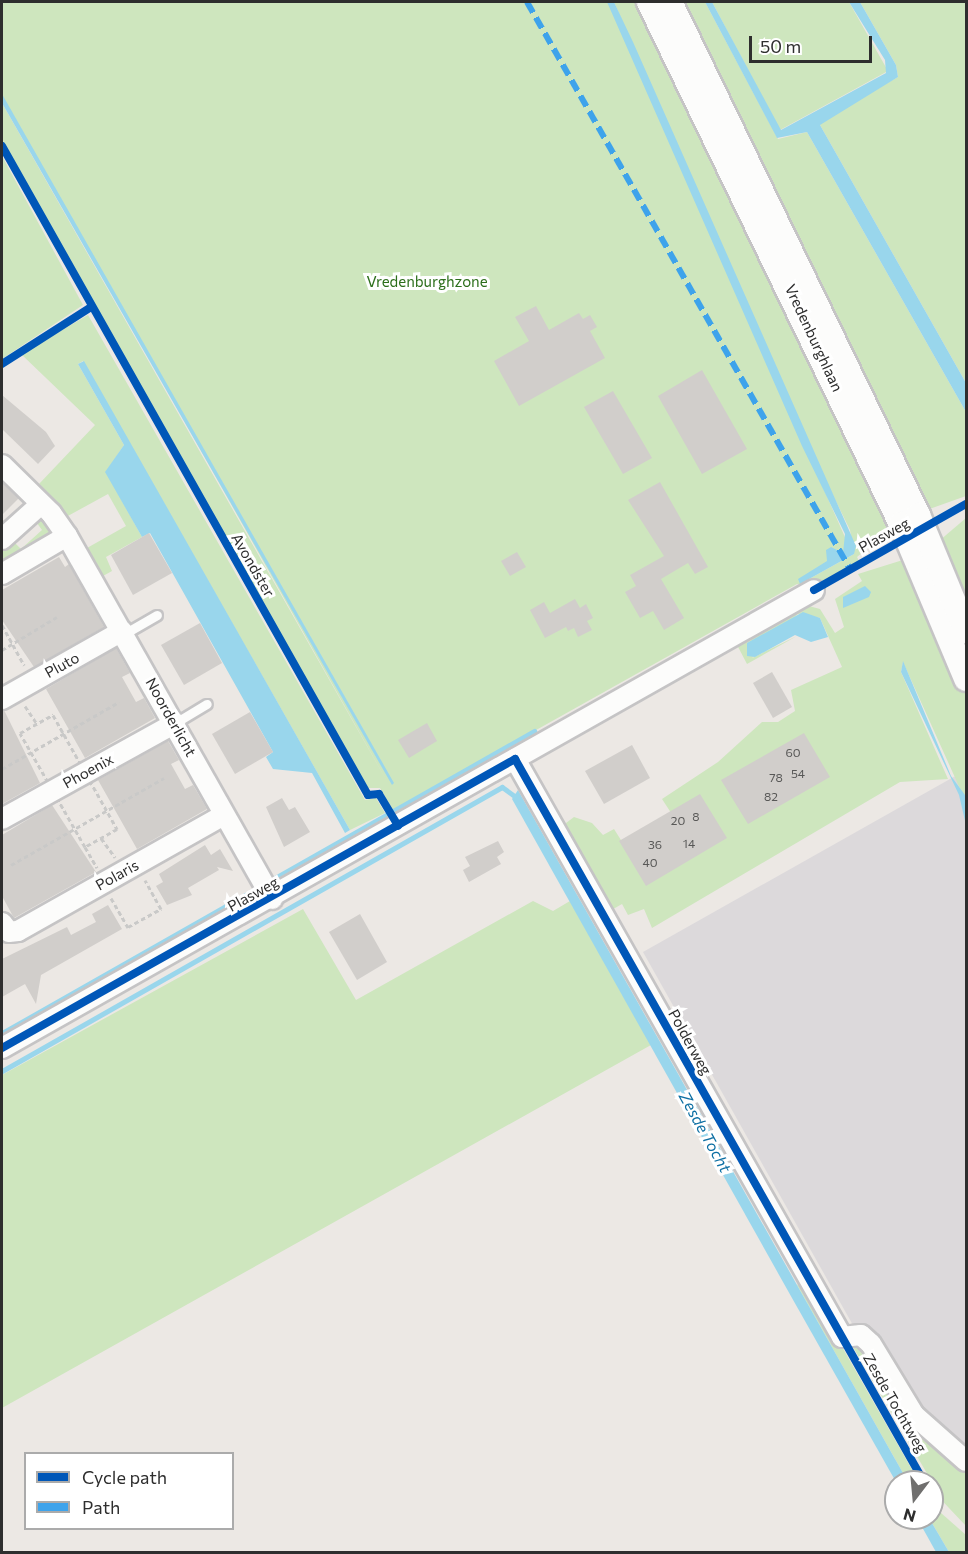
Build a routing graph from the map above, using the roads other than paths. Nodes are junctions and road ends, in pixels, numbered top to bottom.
1 (649, 2) edge
2 (670, 2) edge
3 (2, 465) edge
4 (41, 504) junction
5 (910, 519) junction
6 (67, 536) junction
7 (2, 539) edge
8 (922, 550) junction
9 (2, 574) edge
10 (814, 590) dead end
11 (157, 615) dead end
12 (966, 631) edge
13 (123, 633) junction
14 (966, 679) edge
15 (2, 699) edge
16 (207, 704) dead end
17 (175, 723) junction
18 (515, 759) junction
19 (224, 815) junction
20 (2, 819) edge
21 (272, 899) junction
22 (5, 928) edge
23 (2, 1048) edge
24 (946, 1446) junction
25 (966, 1449) edge
26 (966, 1461) edge

1 - 5 street, Vredenburghlaan
2 - 5 street, Vredenburghlaan
3 - 4 street, Noorderlicht
4 - 6 street, Noorderlicht
4 - 7 street
5 - 8 street, Vredenburghlaan
6 - 9 street
6 - 13 street, Noorderlicht
8 - 12 street, Vredenburghlaan
8 - 14 street, Vredenburghlaan
10 - 18 street, Plasweg
11 - 13 lane
13 - 15 street, Pluto
13 - 17 street, Noorderlicht
16 - 17 lane
17 - 19 street, Noorderlicht
17 - 20 street, Phoenix
18 - 21 street, Plasweg
18 - 24 street, Polderweg
19 - 21 street, Noorderlicht
19 - 22 street, Polaris
21 - 23 street, Plasweg
24 - 25 street
24 - 26 street, Polderweg

